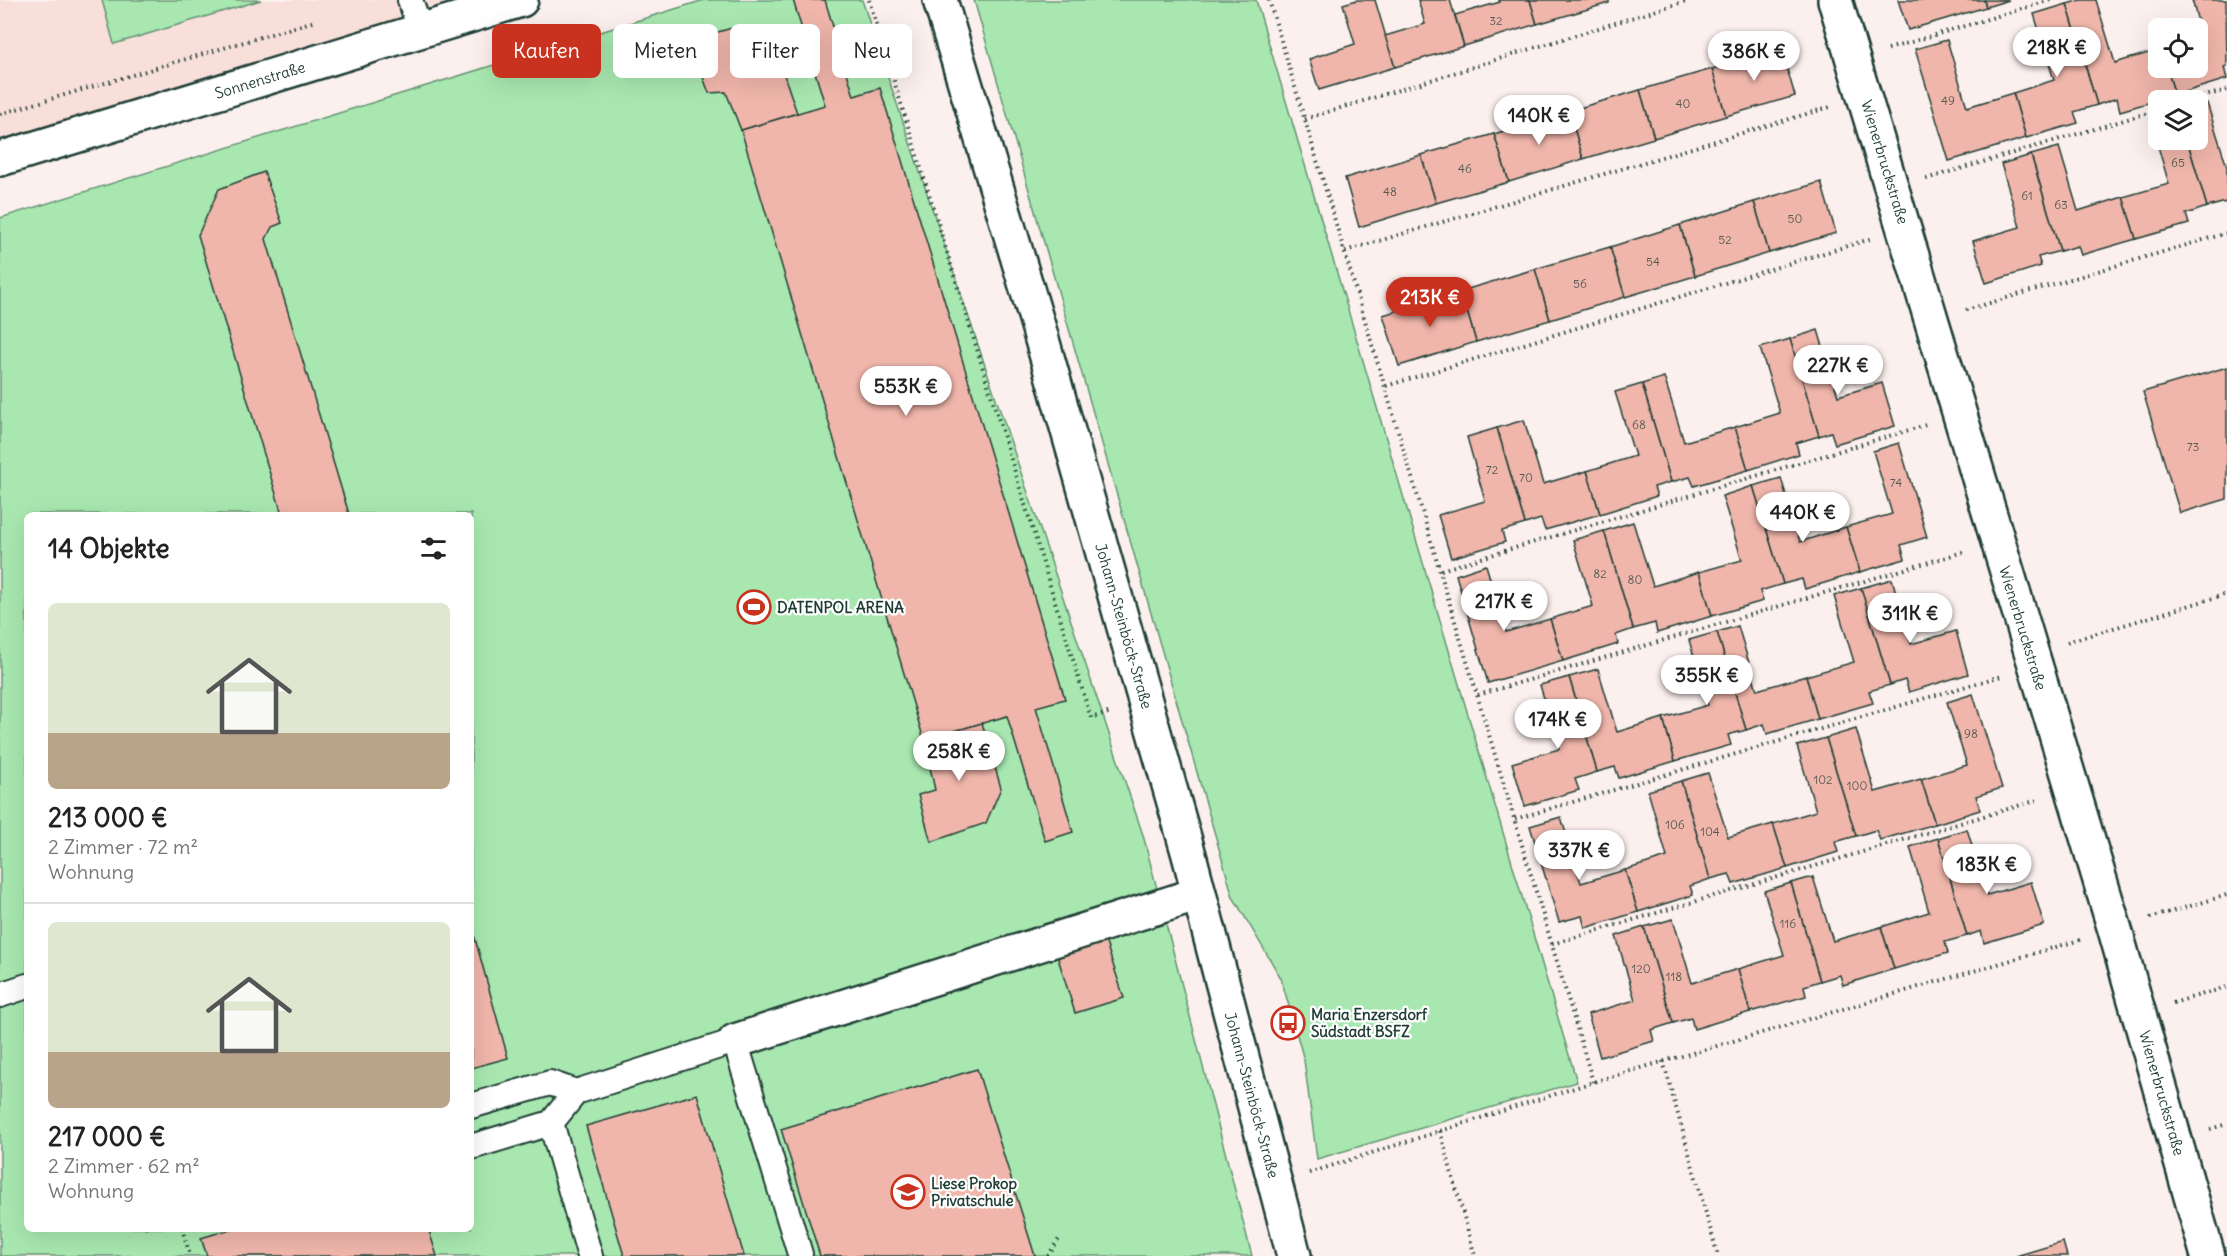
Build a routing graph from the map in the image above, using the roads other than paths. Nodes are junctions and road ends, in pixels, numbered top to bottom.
1 (410, 0) edge
2 (521, 0) edge
3 (940, 0) edge
4 (1835, 0) edge
5 (421, 31) junction
6 (0, 159) edge
7 (1199, 894) junction
8 (24, 987) edge
9 (0, 994) edge
10 (735, 1041) junction
11 (576, 1092) junction
12 (474, 1105) edge
13 (551, 1123) junction
14 (474, 1146) edge
15 (800, 1254) dead end
16 (590, 1256) edge
17 (1294, 1256) edge
18 (2208, 1256) edge

1 - 5 lane
2 - 5 street, Sonnenstraße
3 - 7 street, Johann-Steinböck-Straße
4 - 18 street, Wienerbruckstraße
5 - 6 street, Sonnenstraße
7 - 10 street
7 - 17 street, Johann-Steinböck-Straße
8 - 9 lane
10 - 11 lane
10 - 15 lane
11 - 12 lane
11 - 13 lane
13 - 14 lane
13 - 16 lane

